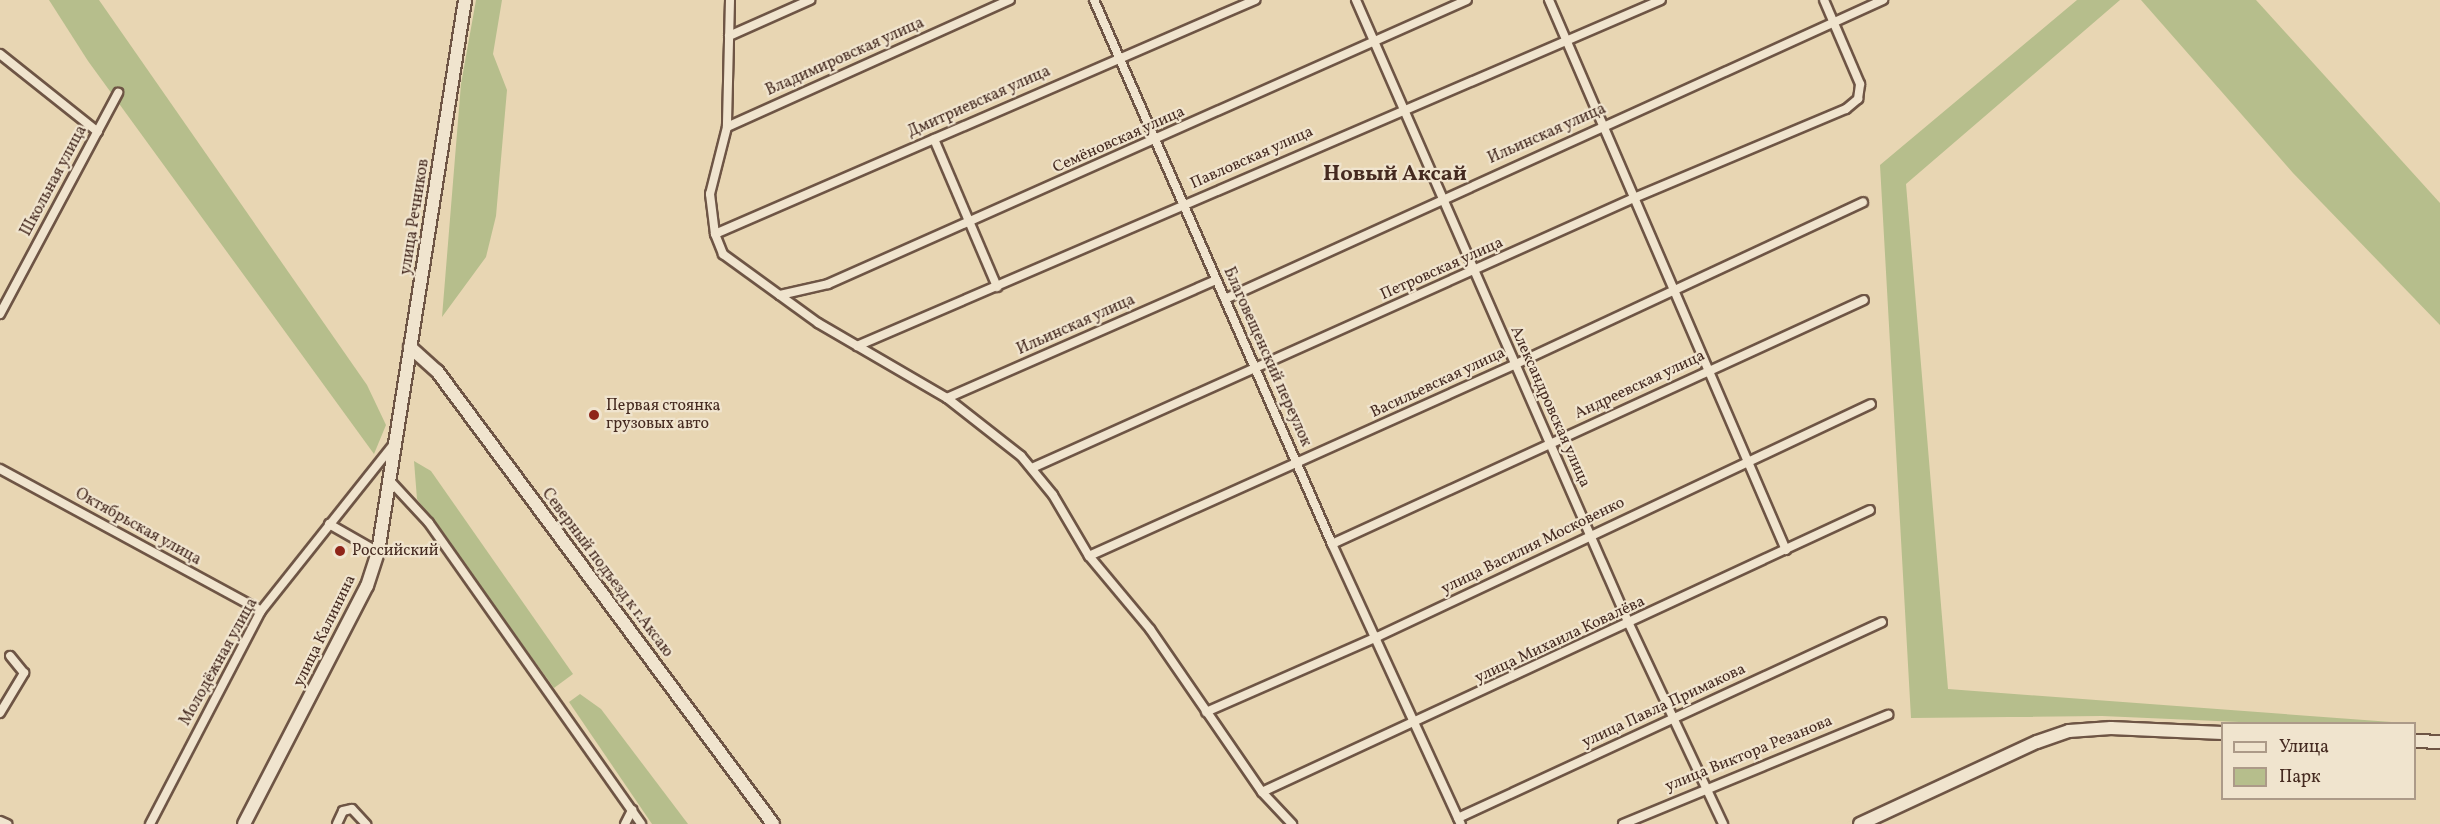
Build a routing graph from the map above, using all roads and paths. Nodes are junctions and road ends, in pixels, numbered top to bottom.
1 (465, 0) edge
2 (730, 0) edge
3 (810, 0) edge
4 (1010, 0) edge
5 (1094, 0) edge
6 (1255, 0) edge
7 (1356, 0) edge
8 (1467, 0) edge
9 (1549, 0) edge
10 (1661, 0) edge
11 (1824, 0) edge
12 (1883, 0) edge
13 (1833, 22) junction
14 (729, 36) junction
15 (1567, 41) junction
16 (1374, 42) junction
17 (0, 54) edge
18 (1119, 57) junction
19 (118, 93) dead end
20 (1402, 109) junction
21 (1603, 126) junction
22 (727, 127) junction
23 (98, 132) junction
24 (934, 139) junction
25 (1156, 141) junction
26 (1443, 197) junction
27 (1634, 198) junction
28 (1863, 202) dead end
29 (1184, 204) junction
30 (969, 222) junction
31 (715, 234) junction
32 (1475, 272) junction
33 (1216, 280) junction
34 (997, 287) junction
35 (1676, 290) junction
36 (780, 295) junction
37 (1225, 299) junction
38 (1864, 300) dead end
39 (0, 314) edge
40 (857, 346) junction
41 (410, 347) junction
42 (1514, 365) junction
43 (1708, 369) junction
44 (1255, 370) junction
45 (947, 398) junction
46 (1871, 404) dead end
47 (398, 439) junction
48 (1548, 444) junction
49 (1749, 461) junction
50 (1297, 464) junction
51 (1032, 468) junction
52 (0, 469) edge
53 (392, 483) junction
54 (1870, 510) dead end
55 (328, 524) junction
56 (1590, 534) junction
57 (1332, 544) junction
58 (1786, 550) junction
59 (378, 552) junction
60 (1089, 556) junction
61 (261, 611) junction
62 (1882, 622) dead end
63 (1629, 624) junction
64 (1377, 637) junction
65 (10, 656) dead end
66 (1206, 712) junction
67 (0, 713) edge
68 (1888, 715) dead end
69 (1673, 718) junction
70 (1415, 724) junction
71 (2221, 733) edge
72 (2416, 741) edge
73 (2440, 742) edge
74 (1706, 787) junction
75 (1262, 792) junction
76 (632, 810) junction
77 (0, 820) edge
78 (1460, 821) edge
79 (7, 824) edge
80 (150, 824) edge
81 (244, 824) edge
82 (337, 824) edge
83 (366, 824) edge
84 (625, 824) edge
85 (641, 824) edge
86 (773, 824) edge
87 (1292, 824) edge
88 (1623, 824) edge
89 (1723, 824) edge
90 (1860, 824) edge

1 - 41 street, улица Речников
2 - 14 street
3 - 14 street
4 - 22 street, Владимировская улица
5 - 18 street, Благовещенский переулок
6 - 18 street, Дмитриевская улица
7 - 16 street, Александровская улица
8 - 16 street, Семёновская улица
9 - 15 street
10 - 15 street, Павловская улица
11 - 13 street
12 - 13 street, Ильинская улица
13 - 21 street, Ильинская улица
13 - 27 street, Петровская улица
14 - 22 street
15 - 20 street, Павловская улица
15 - 21 street
16 - 20 street, Александровская улица
16 - 25 street, Семёновская улица
17 - 23 street
18 - 24 street, Дмитриевская улица
18 - 25 street, Благовещенский переулок
19 - 23 street, Школьная улица
20 - 26 street, Александровская улица
20 - 29 street, Павловская улица
21 - 26 street, Ильинская улица
21 - 27 street
22 - 31 street
23 - 39 street, Школьная улица
24 - 30 street
24 - 31 street, Дмитриевская улица
25 - 29 street, Благовещенский переулок
25 - 30 street, Семёновская улица
26 - 32 street, Александровская улица
26 - 37 street, Ильинская улица
27 - 32 street, Петровская улица
27 - 35 street
28 - 35 street, Васильевская улица
29 - 33 street, Благовещенский переулок
29 - 34 street, Павловская улица
30 - 34 street
30 - 36 street, Семёновская улица
31 - 36 street
32 - 42 street, Александровская улица
32 - 44 street, Петровская улица
33 - 37 street, Благовещенский переулок
33 - 45 street, Ильинская улица
34 - 40 street, Павловская улица
35 - 42 street, Васильевская улица
35 - 43 street
36 - 40 street
37 - 44 street, Благовещенский переулок
38 - 43 street, Андреевская улица
40 - 45 street
41 - 47 street, улица Речников
41 - 86 street, Северный подъезд к г.Аксаю
42 - 48 street, Александровская улица
42 - 50 street, Васильевская улица
43 - 48 street, Андреевская улица
43 - 49 street
44 - 50 street, Благовещенский переулок
44 - 51 street, Петровская улица
45 - 51 street
46 - 49 street, улица Василия Московенко
47 - 53 street, улица Калинина
47 - 55 street, Молодёжная улица
48 - 56 street, Александровская улица
48 - 57 street, Андреевская улица
49 - 56 street, улица Василия Московенко
49 - 58 street
50 - 57 street, Благовещенский переулок
50 - 60 street, Васильевская улица
51 - 60 street
52 - 61 street, Октябрьская улица
53 - 59 street, улица Калинина
53 - 76 street
54 - 58 street, улица Михаила Ковалёва
55 - 59 street
55 - 61 street, Молодёжная улица
56 - 63 street, Александровская улица
56 - 64 street, улица Василия Московенко
57 - 64 street, Благовещенский переулок
58 - 63 street, улица Михаила Ковалёва
59 - 81 street, улица Калинина
60 - 66 street
61 - 80 street, Молодёжная улица
62 - 69 street, улица Павла Примакова
63 - 69 street, Александровская улица
63 - 70 street, улица Михаила Ковалёва
64 - 66 street, улица Василия Московенко
64 - 70 street, Благовещенский переулок
65 - 67 street
66 - 75 street
68 - 74 street, улица Виктора Резанова
69 - 74 street, Александровская улица
69 - 78 street, улица Павла Примакова
70 - 75 street, улица Михаила Ковалёва
70 - 78 street, Благовещенский переулок
71 - 90 street
72 - 73 street
74 - 88 street, улица Виктора Резанова
74 - 89 street, Александровская улица
75 - 87 street
76 - 84 street
76 - 85 street
77 - 79 street
82 - 83 street

